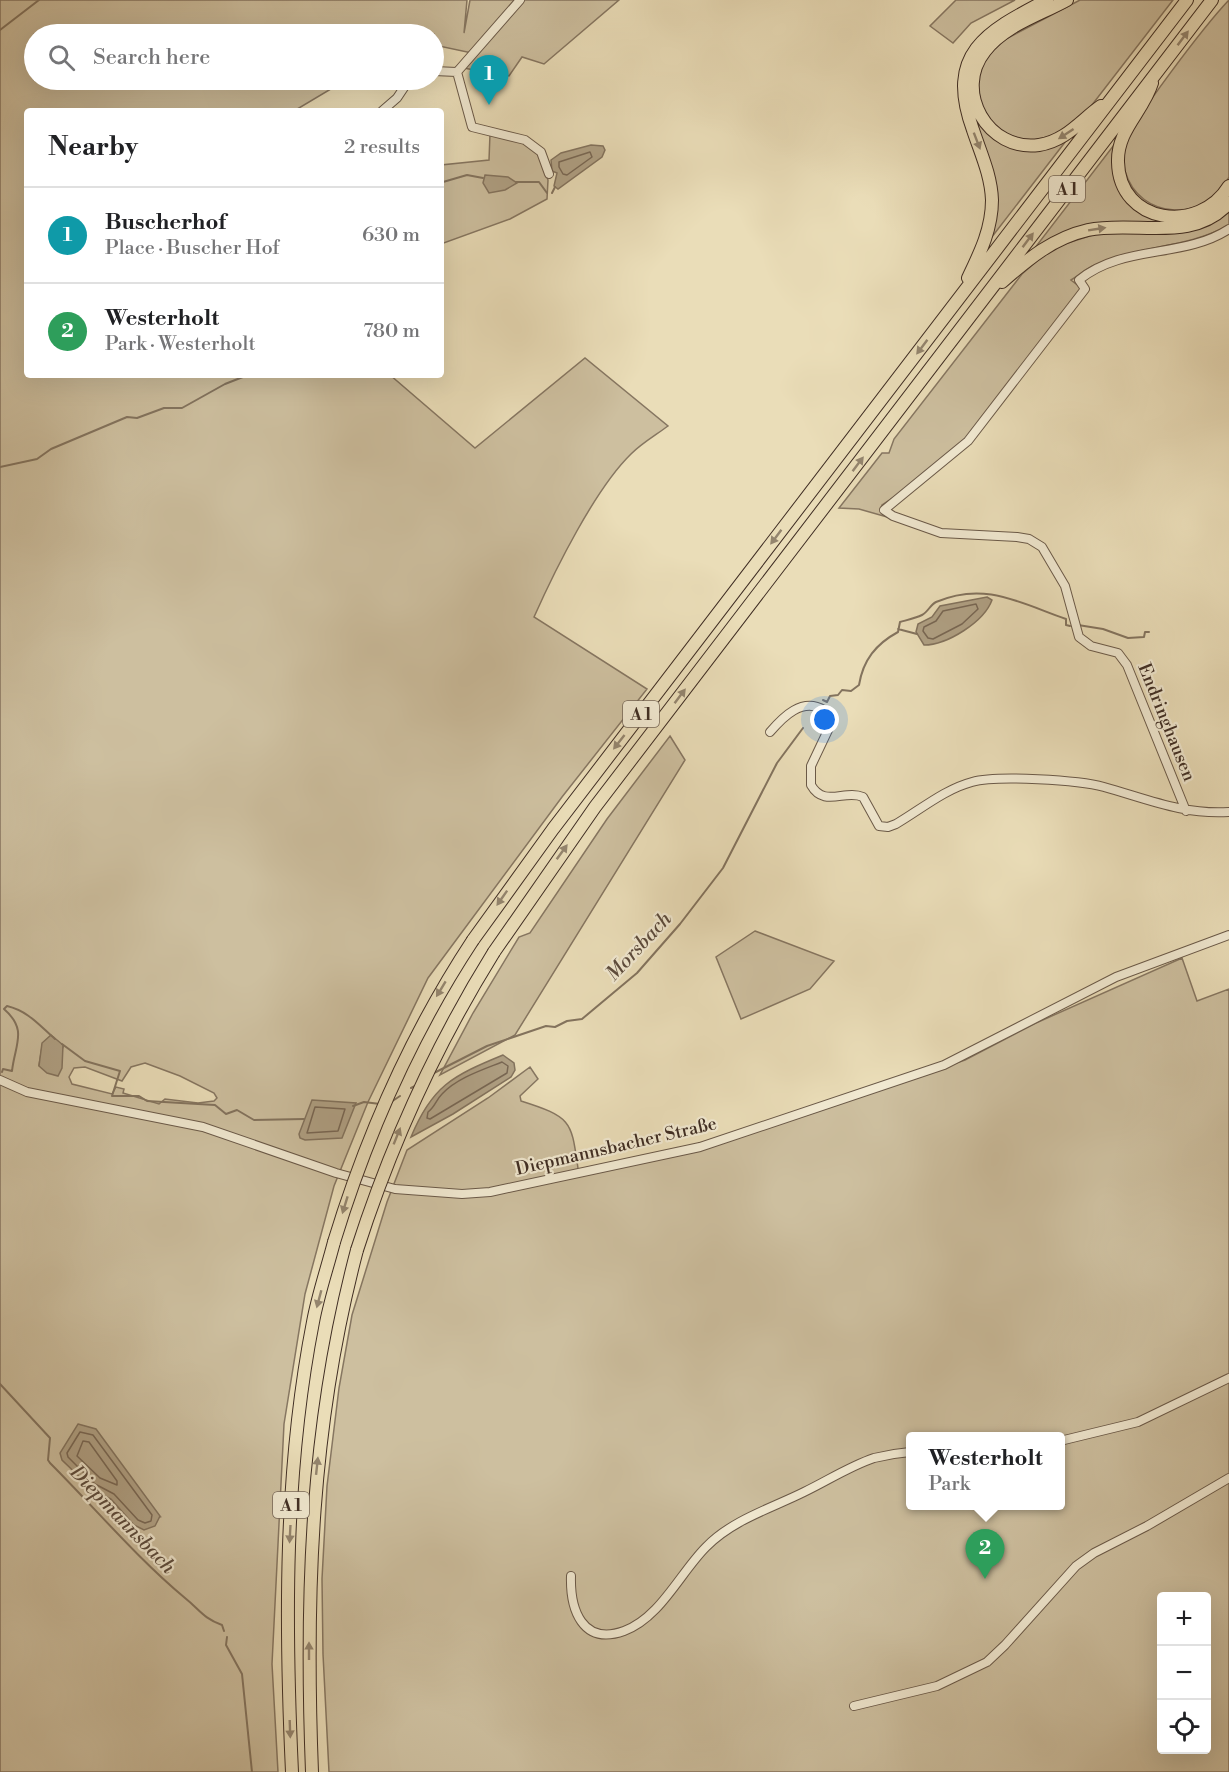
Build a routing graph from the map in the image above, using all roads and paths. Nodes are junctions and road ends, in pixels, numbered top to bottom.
1 (520, 0) edge
2 (1047, 0) edge
3 (1067, 0) edge
4 (1187, 0) edge
5 (1212, 0) edge
6 (444, 71) edge
7 (457, 72) junction
8 (1154, 75) junction
9 (400, 90) edge
10 (1112, 99) junction
11 (385, 108) edge
12 (549, 174) dead end
13 (1229, 186) edge
14 (1229, 203) edge
15 (1229, 229) edge
16 (957, 300) junction
17 (979, 303) junction
18 (770, 732) dead end
19 (1186, 811) junction
20 (1229, 812) edge
21 (1229, 935) edge
22 (0, 1080) edge
23 (1229, 1378) edge
24 (1065, 1440) edge
25 (906, 1452) edge
26 (1229, 1478) edge
27 (572, 1576) dead end
28 (854, 1706) dead end
29 (292, 1772) edge
30 (312, 1772) edge

1 - 7 street
2 -> 16 highway
10 -> 3 highway
4 - 10 highway, A 1
8 -> 5 highway, A 1
6 - 7 street
7 - 12 street
8 - 13 highway
17 -> 8 highway, A 1
9 - 11 street
10 - 16 highway, A 1
17 -> 14 highway
15 - 19 street, Endringhausen
16 -> 29 highway, A 1, bridge
30 -> 17 highway, A 1, bridge
18 - 19 street, Endringhausen
19 - 20 street
21 - 22 street, Diepmannsbacher Straße
23 - 24 street
25 - 27 street
26 - 28 street

